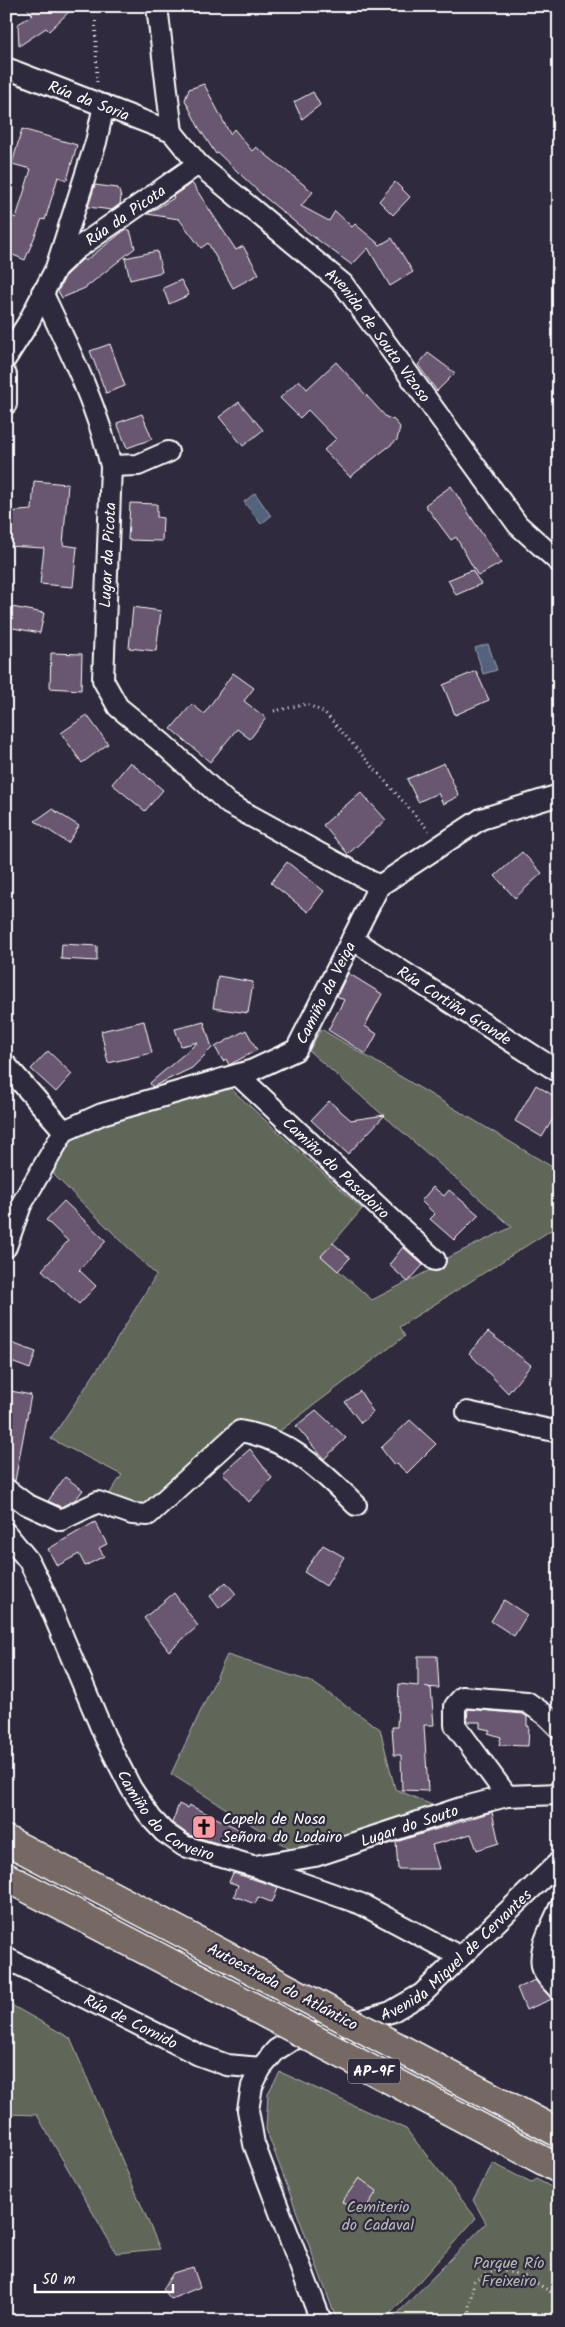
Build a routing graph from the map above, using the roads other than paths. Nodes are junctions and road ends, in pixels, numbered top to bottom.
1 (157, 6) edge
2 (6, 68) edge
3 (27, 75) junction
4 (6, 77) edge
5 (101, 104) junction
6 (172, 132) junction
7 (198, 164) junction
8 (56, 268) junction
9 (42, 292) junction
10 (6, 358) edge
11 (6, 375) edge
12 (6, 404) edge
13 (168, 452) dead end
14 (111, 466) junction
15 (559, 562) edge
16 (559, 795) edge
17 (379, 886) junction
18 (352, 939) junction
19 (6, 1065) edge
20 (559, 1072) edge
21 (238, 1075) junction
22 (64, 1131) junction
23 (6, 1247) edge
24 (435, 1260) dead end
25 (468, 1412) dead end
26 (559, 1432) edge
27 (6, 1488) edge
28 (356, 1506) dead end
29 (6, 1533) edge
30 (559, 1728) edge
31 (559, 1794) edge
32 (507, 1796) junction
33 (6, 1840) edge
34 (559, 1862) edge
35 (253, 1866) junction
36 (6, 1877) edge
37 (6, 1882) edge
38 (559, 1909) edge
39 (154, 1955) junction
40 (459, 1956) junction
41 (6, 1958) edge
42 (559, 1990) edge
43 (261, 2068) junction
44 (559, 2133) edge
45 (559, 2169) edge
46 (321, 2321) edge

1 - 6 street
2 - 3 street, Rúa da Soria
3 - 4 street
3 - 5 street, Rúa da Soria
5 - 6 street, Rúa da Soria
5 - 8 street
6 - 7 street, Avenida de Souto Vizoso
7 - 8 street, Rúa da Picota
7 - 15 street, Avenida de Souto Vizoso
8 - 9 street
9 - 10 street
9 - 14 street, Lugar da Picota
11 - 12 street
13 - 14 street
14 - 17 street, Lugar da Picota
16 - 17 street, Camiño da Veiga
17 - 18 street, Camiño da Veiga
18 - 20 street, Rúa Cortiña Grande
18 - 21 street, Camiño da Veiga
19 - 22 street
21 - 22 street, Camiño da Veiga
21 - 24 street, Camiño do Pasadoiro
22 - 23 street
25 - 26 street
27 - 28 street
29 - 35 street, Camiño do Corveiro
30 - 32 street
31 - 32 street, Lugar do Souto
32 - 35 street, Lugar do Souto
33 - 44 highway, Autoestrada do Atlántico / AP-9F, bridge
34 - 40 street, Avenida Miguel de Cervantes
35 - 40 street, Camiño do Corveiro
36 - 39 highway, Autoestrada do Atlántico / AP-9F
37 - 39 highway
38 - 42 street
39 - 45 highway, Autoestrada do Atlántico / AP-9F, bridge
40 - 43 street, Avenida Miguel de Cervantes
41 - 43 street, Rúa de Cornido
43 - 46 street, Avenida Miguel de Cervantes

